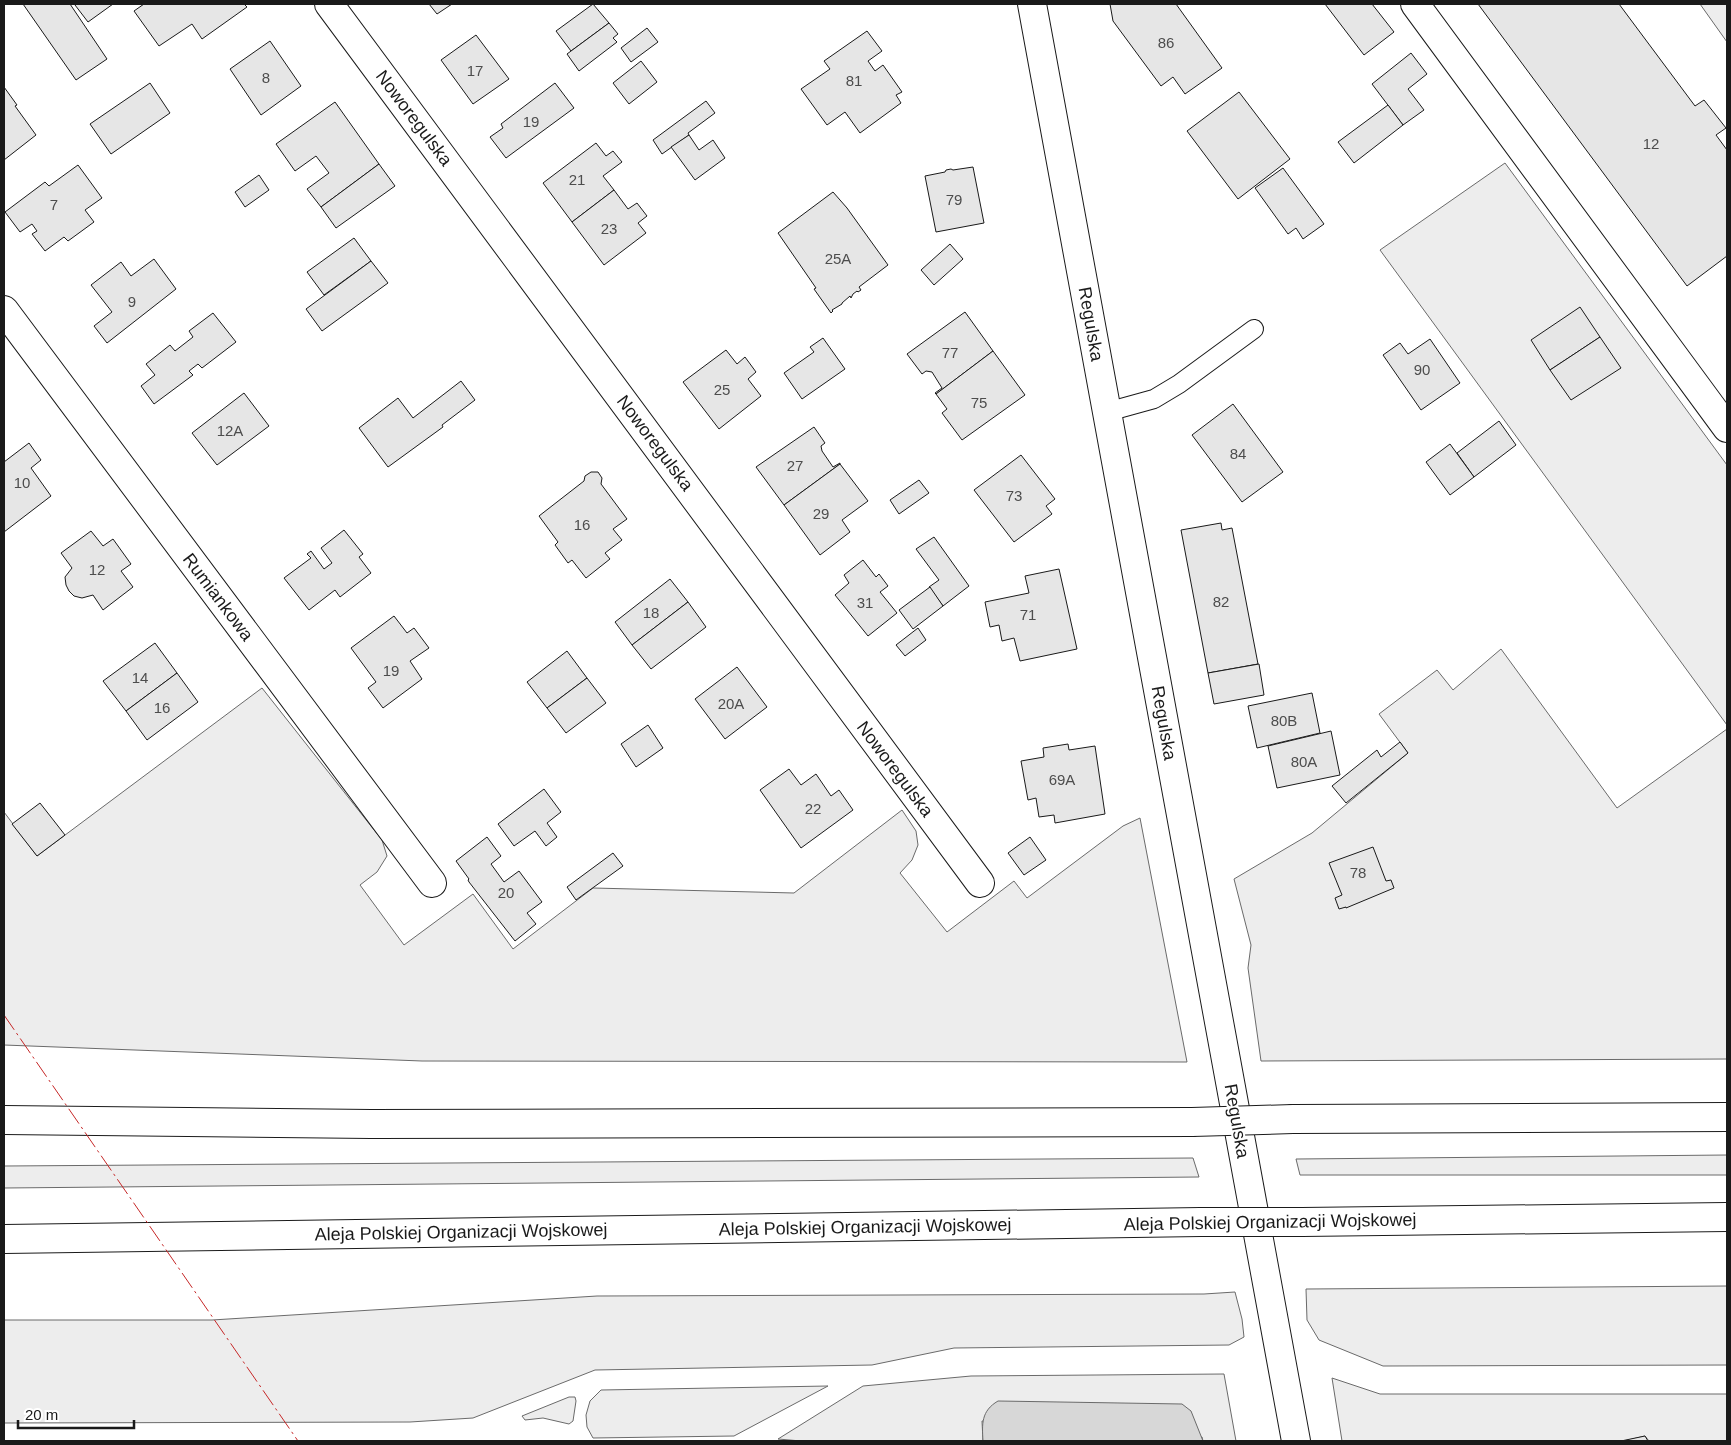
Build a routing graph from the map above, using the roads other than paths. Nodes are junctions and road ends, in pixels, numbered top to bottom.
1 (329, 4) edge
2 (1032, 4) edge
3 (1415, 4) edge
4 (4, 310) edge
5 (1254, 329) dead end
6 (1107, 412) junction
7 (1727, 428) edge
8 (432, 883) dead end
9 (980, 883) dead end
10 (1727, 1117) edge
11 (4, 1120) edge
12 (1727, 1217) edge
13 (4, 1239) edge
14 (1296, 1441) edge

1 - 9 main road, Noworegulska
2 - 6 main road, Regulska
3 - 7 main road
4 - 8 main road, Rumiankowa
5 - 6 lane
6 - 14 main road, Regulska
10 - 11 main road, bridge
12 - 13 main road, Aleja Polskiej Organizacji Wojskowej, bridge

